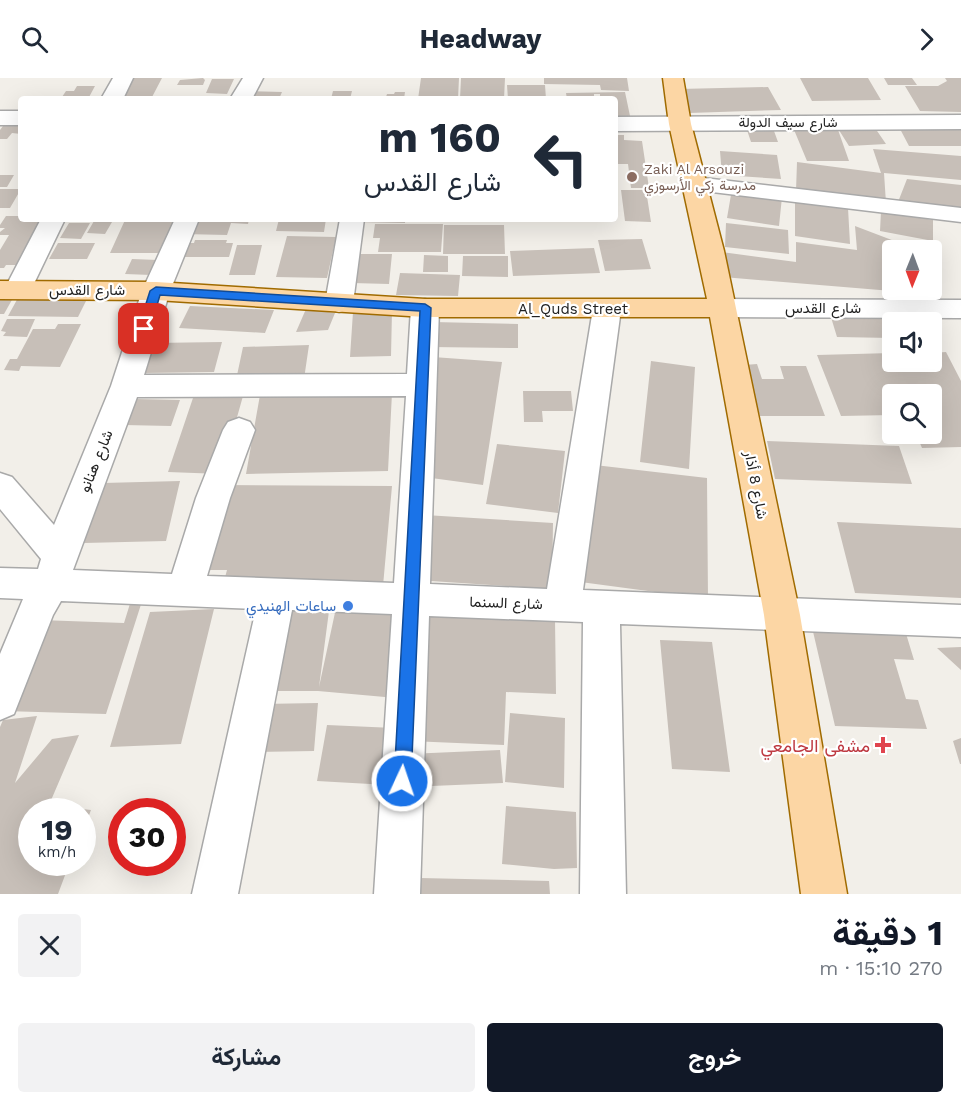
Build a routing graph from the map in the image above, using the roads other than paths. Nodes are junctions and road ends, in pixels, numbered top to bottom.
1 (123, 78) edge
2 (253, 78) edge
3 (673, 78) edge
4 (114, 96) edge
5 (243, 96) edge
6 (0, 118) edge
7 (18, 118) edge
8 (961, 122) edge
9 (618, 123) edge
10 (680, 124) junction
11 (695, 184) junction
12 (961, 215) edge
13 (51, 222) edge
14 (186, 222) edge
15 (352, 222) edge
16 (9, 290) edge
17 (156, 291) junction
18 (339, 303) junction
19 (425, 308) junction
20 (721, 308) junction
21 (607, 309) junction
22 (961, 309) edge
23 (422, 385) junction
24 (126, 386) junction
25 (239, 430) dead end
26 (0, 486) edge
27 (55, 570) junction
28 (0, 583) edge
29 (185, 590) junction
30 (277, 594) junction
31 (411, 600) junction
32 (581, 607) junction
33 (782, 615) junction
34 (961, 621) edge
35 (0, 701) edge
36 (215, 894) edge
37 (397, 894) edge
38 (603, 894) edge
39 (824, 894) edge

1 - 4 street
2 - 5 street
3 - 10 main road, شارع 8 أذار
6 - 7 street
8 - 10 street, شارع سيف الدولة
9 - 10 street, شارع سيف الدولة
10 - 11 main road, شارع 8 أذار
11 - 12 street
11 - 20 main road, شارع 8 أذار
13 - 16 street
14 - 17 street, شارع هنانو
15 - 18 street
16 - 17 main road, شارع القدس
17 - 18 main road, شارع القدس
17 - 24 street, شارع هنانو
18 - 19 main road, شارع القدس
19 - 21 main road, Al_Quds Street
19 - 23 street
20 - 21 main road, Al_Quds Street
20 - 22 street, شارع القدس
20 - 33 main road, شارع 8 أذار
21 - 32 street
23 - 24 street
23 - 31 street
24 - 27 street, شارع هنانو
25 - 29 street
26 - 27 street
27 - 28 street, شارع السنما
27 - 29 street, شارع السنما
27 - 35 street, شارع هنانو
29 - 30 street, شارع السنما
30 - 31 street, شارع السنما
30 - 36 street
31 - 32 street, شارع السنما
31 - 37 street
32 - 33 street, شارع السنما
32 - 38 street
33 - 34 street, شارع السنما
33 - 39 main road, شارع 8 أذار

